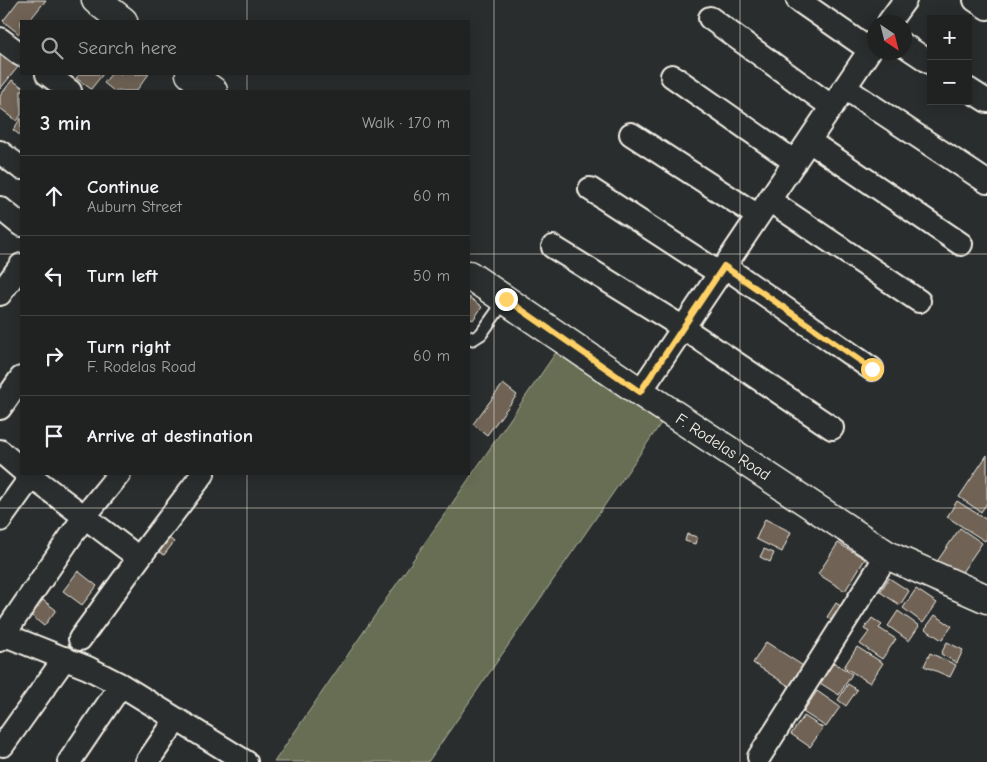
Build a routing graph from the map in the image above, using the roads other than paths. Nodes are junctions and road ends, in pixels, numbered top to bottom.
1 (96, 0) edge
2 (798, 0) edge
3 (905, 0) edge
4 (975, 0) edge
5 (987, 8) edge
6 (895, 15) edge
7 (710, 18) dead end
8 (122, 20) edge
9 (0, 39) edge
10 (867, 44) edge
11 (912, 50) edge
12 (20, 54) edge
13 (867, 55) edge
14 (927, 60) edge
15 (48, 75) edge
16 (191, 75) edge
17 (672, 76) dead end
18 (845, 88) junction
19 (69, 90) edge
20 (211, 90) edge
21 (972, 92) edge
22 (987, 101) edge
23 (832, 107) junction
24 (631, 134) dead end
25 (809, 141) junction
26 (0, 152) edge
27 (795, 162) junction
28 (20, 167) edge
29 (987, 182) edge
30 (590, 189) dead end
31 (0, 208) edge
32 (764, 208) junction
33 (20, 224) edge
34 (961, 244) dead end
35 (553, 247) dead end
36 (20, 266) edge
37 (722, 270) junction
38 (470, 276) edge
39 (0, 294) edge
40 (506, 299) junction
41 (919, 301) dead end
42 (682, 327) junction
43 (470, 338) edge
44 (872, 369) dead end
45 (20, 379) edge
46 (640, 392) junction
47 (0, 408) edge
48 (832, 428) dead end
49 (0, 451) edge
50 (20, 467) edge
51 (27, 475) edge
52 (31, 475) edge
53 (118, 475) edge
54 (202, 475) edge
55 (84, 517) junction
56 (0, 520) edge
57 (887, 555) junction
58 (138, 558) junction
59 (987, 600) edge
60 (1, 636) edge
61 (80, 639) dead end
62 (65, 658) junction
63 (121, 685) junction
64 (176, 720) junction
65 (3, 745) dead end
66 (759, 757) dead end
67 (236, 760) edge
68 (69, 762) edge
69 (147, 762) edge

1 - 8 street
2 - 10 street
3 - 6 street
4 - 5 street
7 - 23 street
9 - 12 street
11 - 14 street
13 - 18 street
15 - 19 street
16 - 20 street
17 - 27 street
18 - 23 street
18 - 29 street
21 - 22 street
23 - 25 street
24 - 32 street
25 - 27 street
25 - 34 street
26 - 28 street
27 - 32 street
30 - 37 street
31 - 33 street
32 - 37 street
32 - 41 street
35 - 42 street
36 - 39 street
37 - 42 street
37 - 44 street
38 - 40 street, F. Rodelas Road
40 - 43 lane
40 - 46 street, F. Rodelas Road
42 - 46 street
42 - 48 street
45 - 47 street
46 - 57 street, F. Rodelas Road
49 - 50 street
51 - 56 street
52 - 55 street
53 - 55 street
54 - 58 street
55 - 58 street
55 - 60 street
57 - 59 street, F. Rodelas Road
57 - 66 street
58 - 61 street
60 - 62 street
62 - 63 street
62 - 65 street
63 - 64 street
63 - 68 street
64 - 67 street
64 - 69 street

